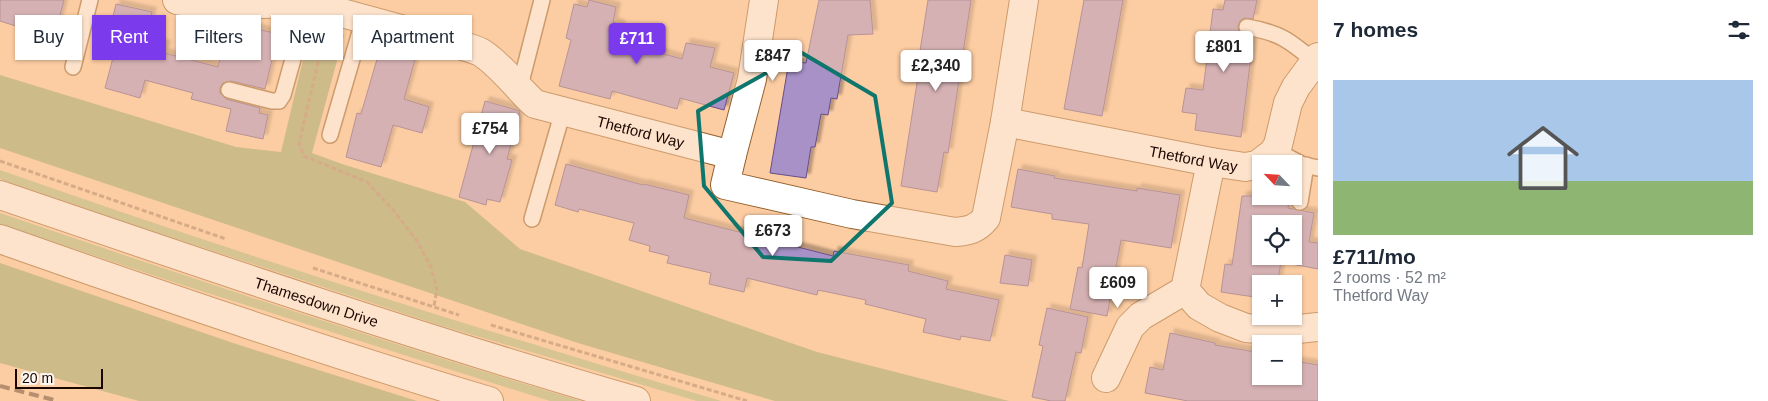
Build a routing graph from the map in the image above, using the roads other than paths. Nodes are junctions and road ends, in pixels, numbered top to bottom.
1 (90, 0) edge
2 (177, 0) edge
3 (542, 0) edge
4 (764, 0) edge
5 (1024, 0) edge
6 (310, 5) edge
7 (363, 12) edge
8 (1247, 27) dead end
9 (1316, 59) edge
10 (72, 67) dead end
11 (230, 90) dead end
12 (519, 90) junction
13 (562, 111) junction
14 (1005, 122) junction
15 (330, 135) dead end
16 (1274, 150) junction
17 (732, 155) junction
18 (1210, 162) junction
19 (1312, 167) edge
20 (0, 195) edge
21 (1302, 196) edge
22 (532, 219) dead end
23 (0, 239) edge
24 (1185, 290) junction
25 (1318, 327) edge
26 (1106, 378) dead end
27 (489, 401) edge
28 (636, 401) edge

1 - 10 lane
2 - 6 street, Thetford Way
3 - 12 lane
4 - 17 street
5 - 14 street
6 - 7 street, Thetford Way
6 - 11 lane
7 - 12 street, Thetford Way
7 - 15 lane
8 - 9 lane
9 - 16 street
12 - 13 street, Thetford Way
13 - 17 street, Thetford Way
13 - 22 lane
14 - 17 street
14 - 18 street, Thetford Way
16 - 18 street, Thetford Way
16 - 19 lane
18 - 24 street
19 - 21 lane
20 - 28 street, Thamesdown Drive
23 - 27 street
24 - 25 street
24 - 26 street

